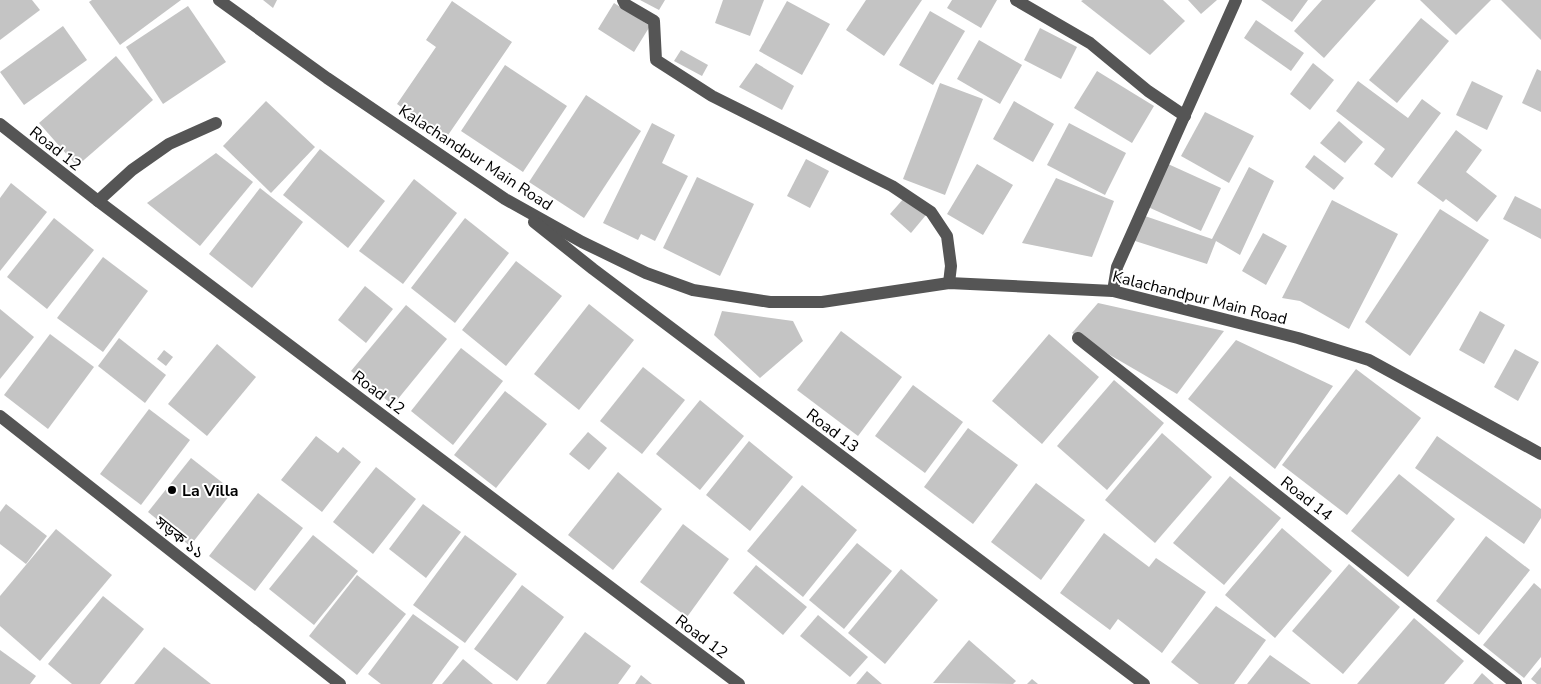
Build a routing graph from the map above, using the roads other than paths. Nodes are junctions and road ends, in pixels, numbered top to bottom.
1 (219, 0) edge
2 (623, 0) edge
3 (1016, 0) edge
4 (1236, 0) edge
5 (1184, 116) junction
6 (216, 123) dead end
7 (0, 124) edge
8 (506, 200) junction
9 (98, 201) junction
10 (949, 283) junction
11 (1113, 290) junction
12 (1078, 338) dead end
13 (0, 416) edge
14 (1541, 454) edge
15 (340, 684) edge
16 (739, 684) edge
17 (1144, 684) edge
18 (1516, 684) edge

1 - 8 street, Kalachandpur Main Road
2 - 10 street
3 - 5 street
4 - 5 street
5 - 11 street
6 - 9 street
7 - 9 street, Road 12
8 - 10 street, Kalachandpur Main Road
8 - 17 street, Road 13
9 - 16 street, Road 12
10 - 11 street, Kalachandpur Main Road
11 - 14 street, Kalachandpur Main Road
12 - 18 street, Road 14
13 - 15 street, সড়ক ১১

